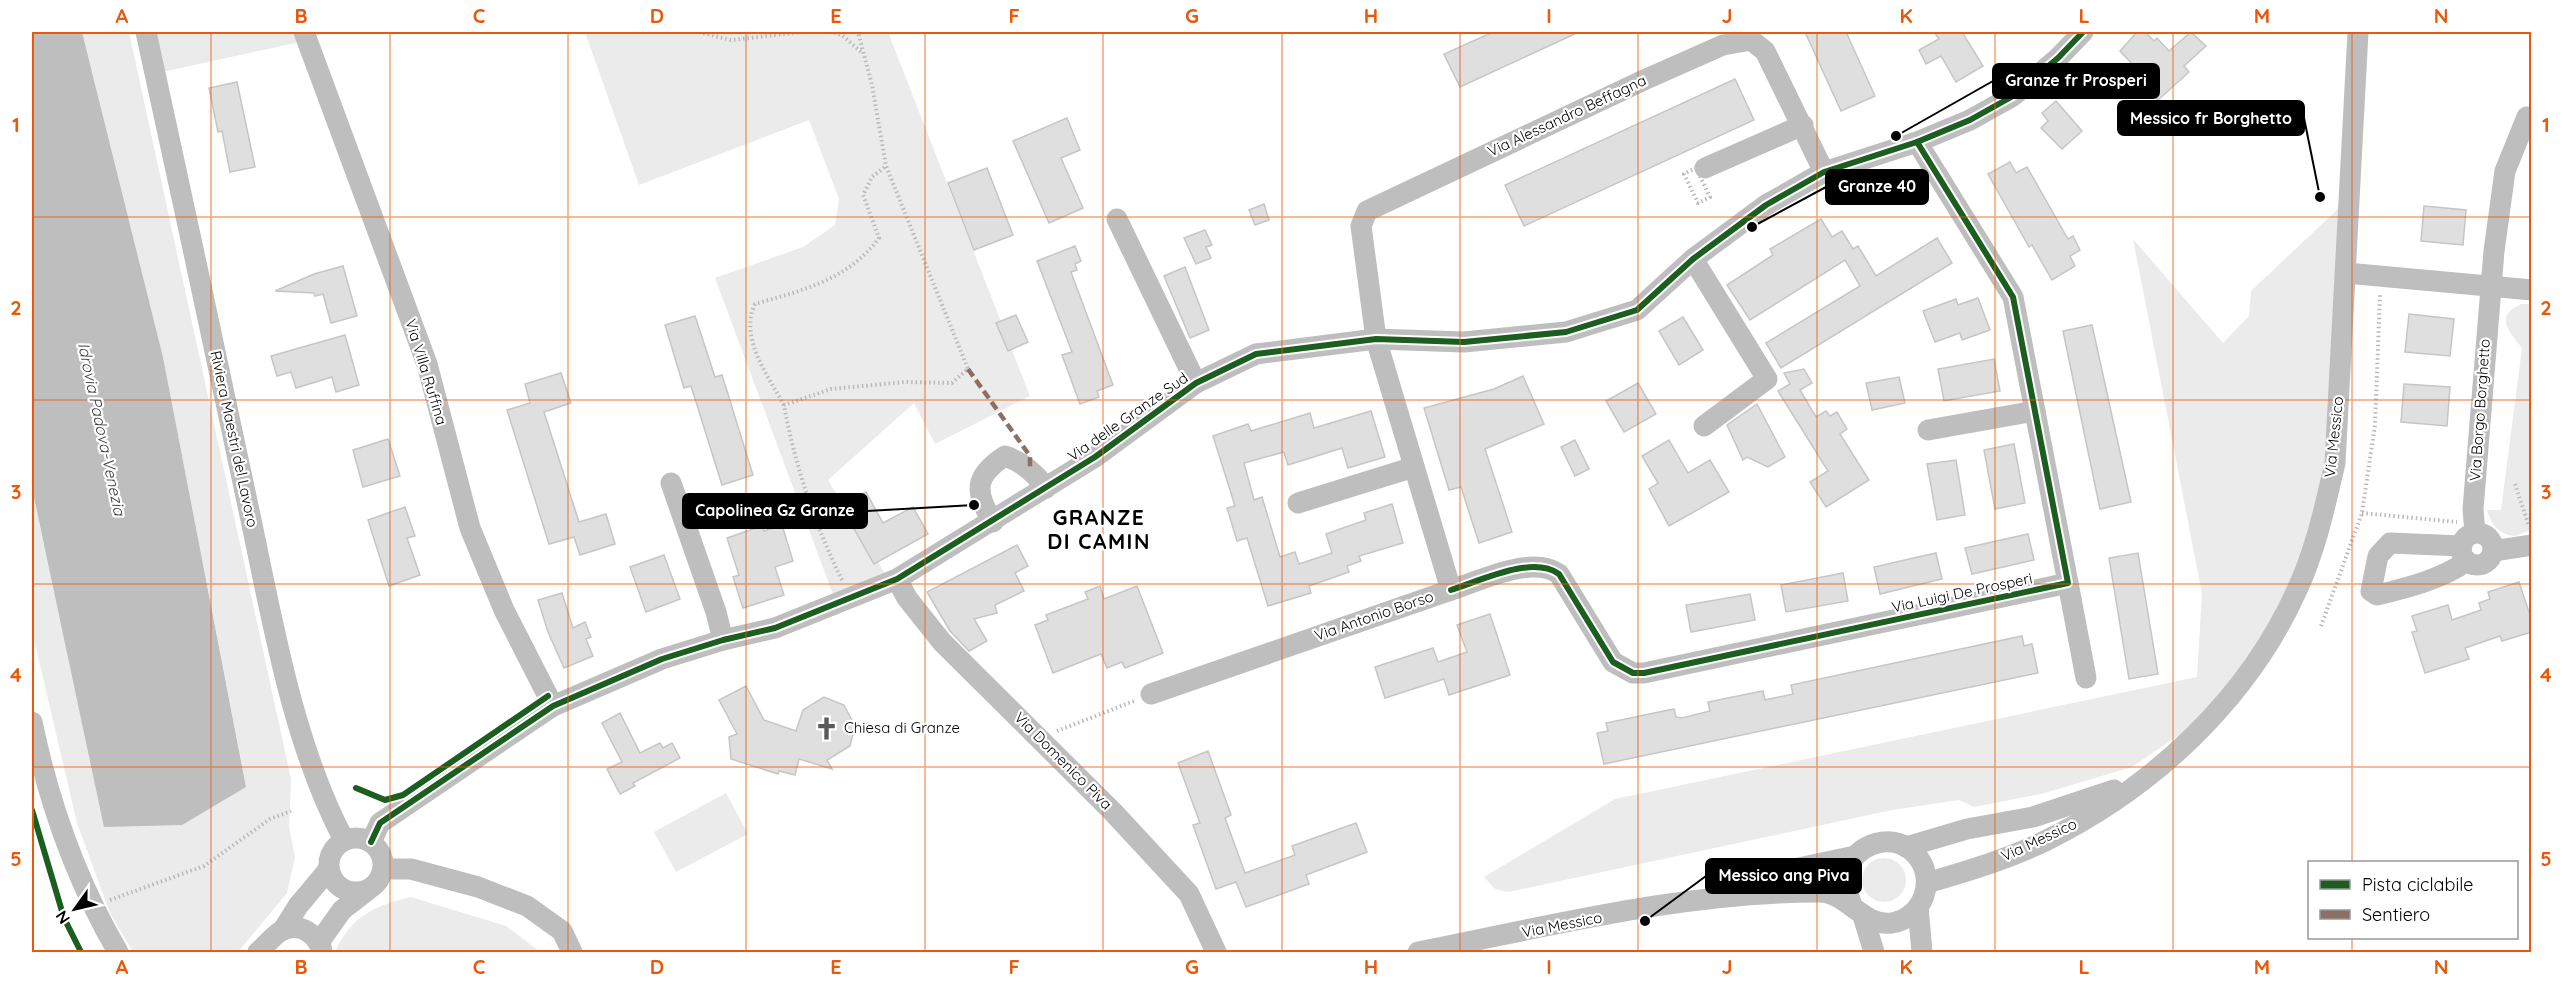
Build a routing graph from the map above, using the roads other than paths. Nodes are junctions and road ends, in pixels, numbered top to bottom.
1 (146, 32) edge
2 (2083, 32) edge
3 (2358, 32) edge
4 (304, 33) edge
5 (2527, 117) dead end
6 (1803, 124) junction
7 (1917, 142) junction
8 (1705, 168) dead end
9 (1824, 172) junction
10 (1117, 219) dead end
11 (1693, 259) junction
12 (2346, 273) junction
13 (2490, 286) junction
14 (2532, 290) edge
15 (1376, 339) junction
16 (1196, 382) junction
17 (2036, 411) junction
18 (1704, 426) dead end
19 (1928, 430) dead end
20 (1414, 468) junction
21 (671, 483) dead end
22 (1046, 488) junction
23 (1298, 503) dead end
24 (993, 522) junction
25 (2532, 545) edge
26 (897, 579) junction
27 (2068, 583) junction
28 (1451, 590) junction
29 (723, 640) junction
30 (2086, 678) dead end
31 (1151, 694) road end
32 (553, 706) junction
33 (33, 735) edge
34 (2144, 781) junction
35 (344, 840) junction
36 (371, 842) junction
37 (1906, 847) junction
38 (1855, 856) junction
39 (329, 869) junction
40 (383, 869) junction
41 (1927, 883) junction
42 (368, 890) junction
43 (1705, 898) junction
44 (1918, 907) junction
45 (1858, 910) junction
46 (270, 944) edge
47 (118, 952) edge
48 (322, 952) edge
49 (572, 952) edge
50 (1216, 952) edge
51 (1418, 952) edge
52 (1874, 952) edge
53 (1922, 952) edge

1 - 35 street, Riviera Maestri del Lavoro
2 - 7 street, Via delle Granze Sud
3 - 12 street, Via Messico
4 - 32 street, Via Villa Ruffina
5 - 13 street, Via Borgo Borghetto
6 - 8 street
6 - 9 street, Via Alessandro Beffagna
6 - 15 street, Via Alessandro Beffagna
7 - 9 street, Via delle Granze Sud
7 - 17 street
9 - 11 street, Via delle Granze Sud
10 - 16 street, Via delle Granze Sud
11 - 15 street, Via delle Granze Sud
11 - 18 street
12 - 13 street
12 - 34 street, Via Messico
13 - 14 street
13 - 25 street, Via Borgo Borghetto
15 - 16 street, Via delle Granze Sud
15 - 20 street, Via Antonio Borso
16 - 22 street, Via delle Granze Sud
17 - 19 street
17 - 27 street
20 - 23 street
20 - 28 street, Via Antonio Borso
21 - 29 street
22 - 24 street, Via delle Granze Sud
22 - 24 street
24 - 26 street, Via delle Granze Sud
26 - 29 street, Via delle Granze Sud
26 - 50 street, Via Domenico Piva
27 - 28 street, Via Luigi De Prosperi
27 - 30 street
28 - 31 street, Via Antonio Borso
29 - 32 street, Via delle Granze Sud
32 - 36 street, Via delle Granze Sud
33 - 47 street
34 - 37 street, Via Messico
34 - 41 street, Via Messico
35 - 36 street
35 - 39 street
36 - 40 street
37 - 38 street, Via Messico
37 - 41 street
38 - 43 street, Via Messico
38 - 45 street
39 - 42 street
39 - 46 street
40 - 42 street
40 - 49 street
41 - 44 street
42 - 48 street
43 - 45 street, Via Messico
43 - 51 street, Via Messico
44 - 45 street, Via Messico
44 - 53 street
45 - 52 street
46 - 48 street

